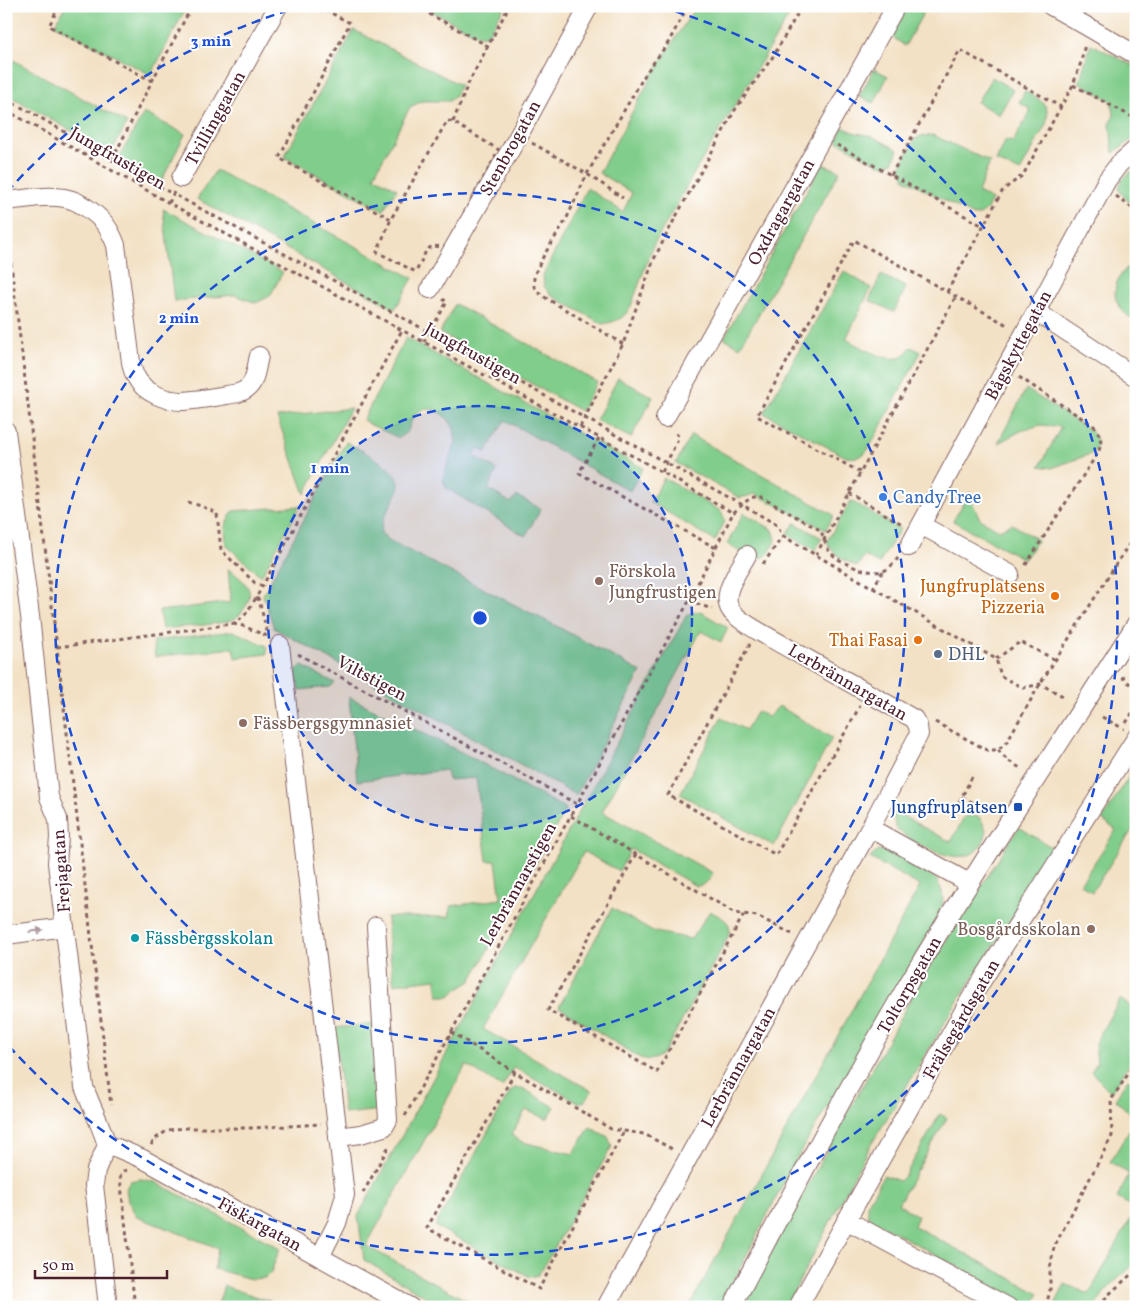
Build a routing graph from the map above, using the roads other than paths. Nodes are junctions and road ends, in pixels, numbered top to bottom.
1 (278, 6) edge
2 (589, 6) edge
3 (896, 6) edge
4 (1051, 6) edge
5 (1136, 55) edge
6 (1136, 149) edge
7 (182, 178) dead end
8 (6, 201) edge
9 (430, 289) road end
10 (1036, 312) junction
11 (259, 356) dead end
12 (1134, 376) dead end
13 (665, 418) road end
14 (6, 431) edge
15 (746, 555) road end
16 (1010, 574) road end
17 (1136, 624) edge
18 (274, 641) road end
19 (1129, 732) edge
20 (870, 828) junction
21 (969, 883) junction
22 (376, 926) dead end
23 (65, 927) junction
24 (6, 935) edge
25 (337, 1130) junction
26 (107, 1145) junction
27 (846, 1220) junction
28 (320, 1257) junction
29 (108, 1307) edge
30 (410, 1307) edge
31 (606, 1307) edge
32 (732, 1307) edge
33 (798, 1307) edge
34 (1008, 1307) edge

1 - 7 street, Tvillinggatan
2 - 9 street, Stenbrogatan
3 - 13 street, Oxdragargatan
4 - 5 street
6 - 10 street, Bågskyttegatan
8 - 11 street
10 - 12 street
10 - 16 street, Bågskyttegatan
14 - 23 street, Frejagatan
15 - 20 street, Lerbrännargatan
17 - 21 street, Toltorpsgatan
18 - 25 street
19 - 27 street, Frälsegårdsgatan
20 - 21 street
20 - 31 street, Lerbrännargatan
21 - 32 street, Toltorpsgatan
22 - 25 street
24 -> 23 street
23 - 26 street, Frejagatan
25 - 28 street
26 - 28 street, Fiskargatan
26 - 29 street
27 - 33 street, Frälsegårdsgatan
27 - 34 street
28 - 30 street, Fiskargatan

